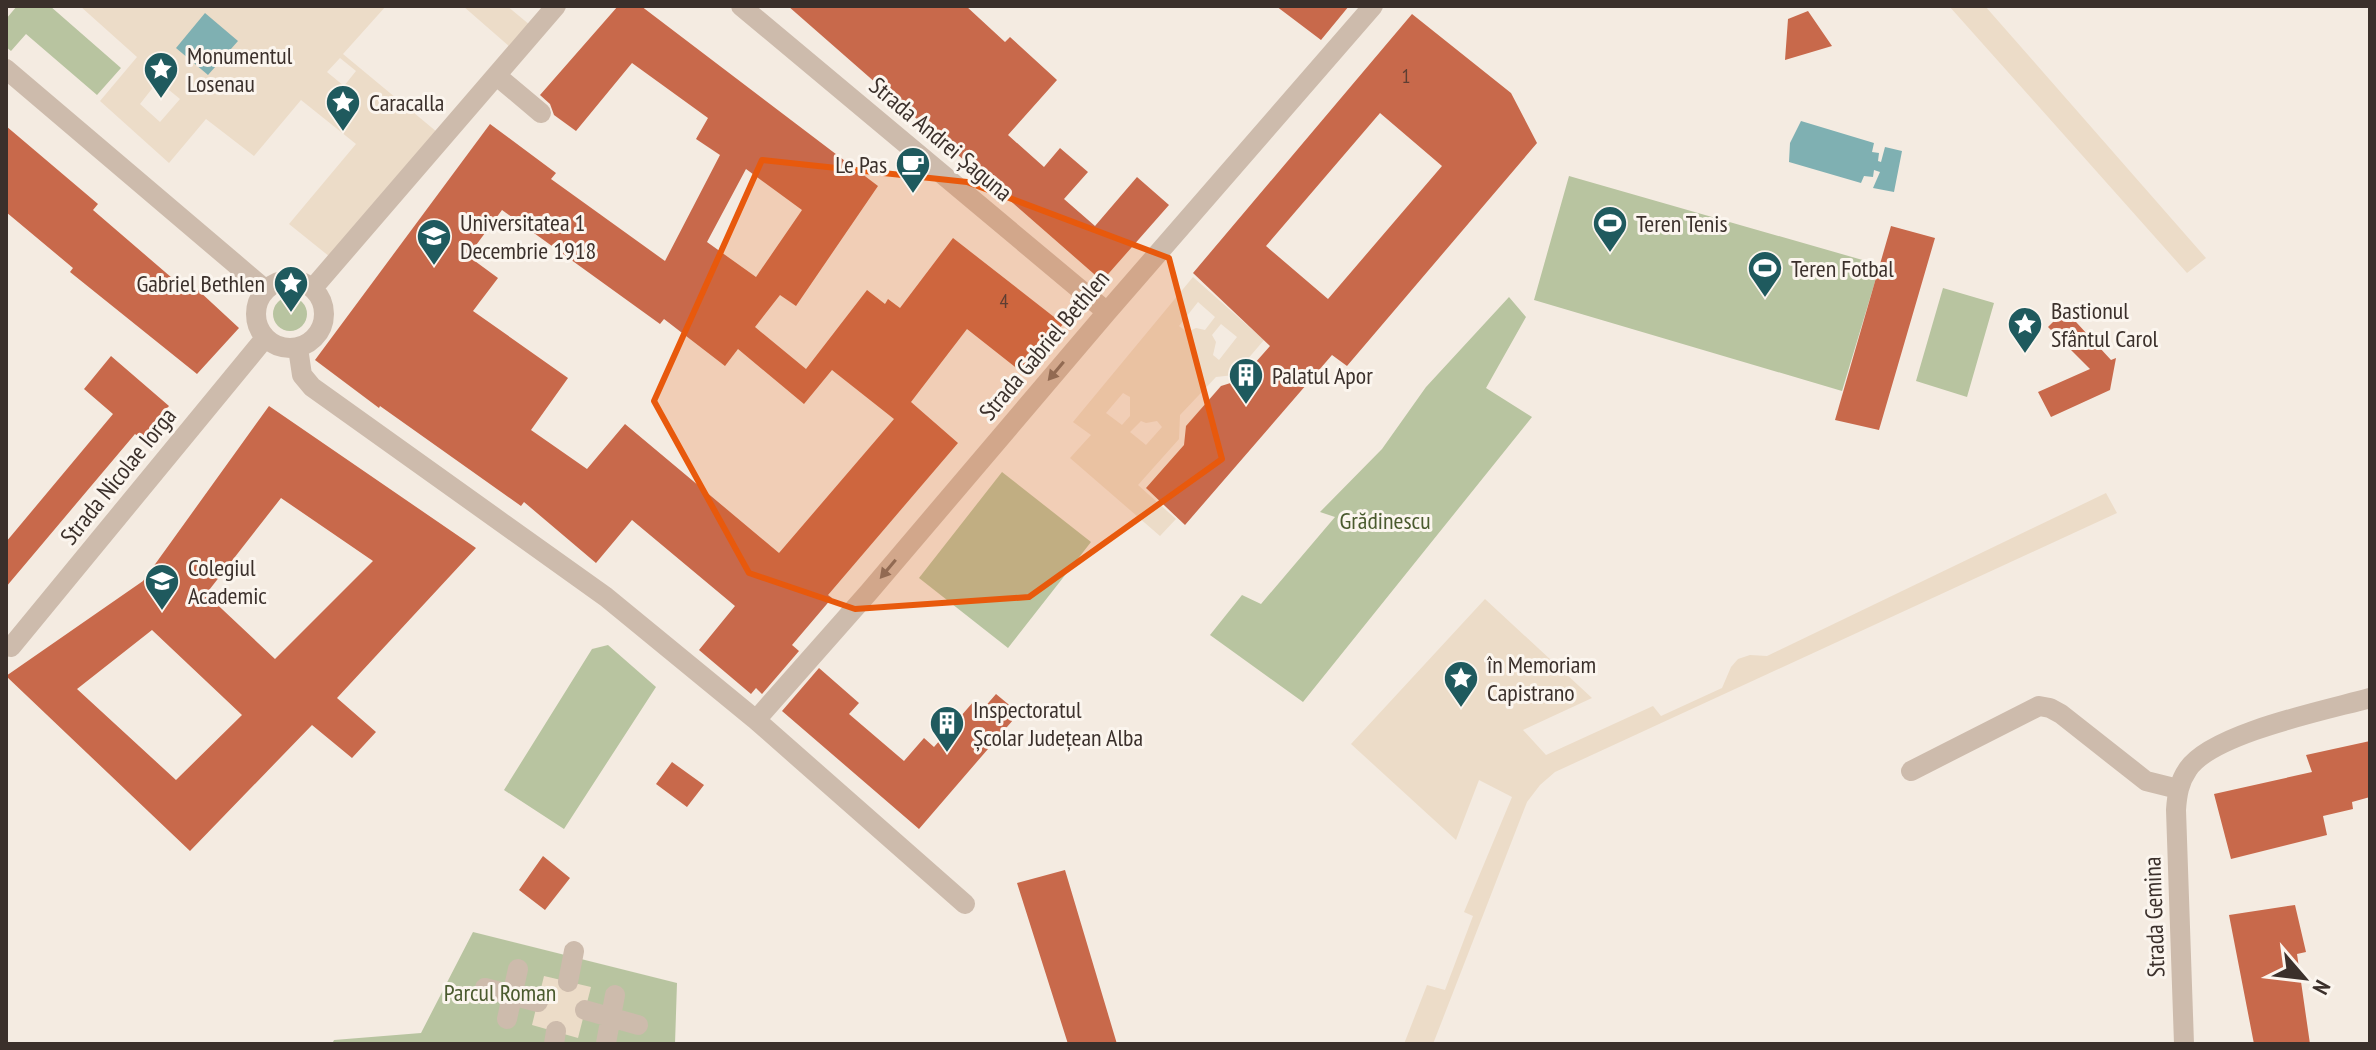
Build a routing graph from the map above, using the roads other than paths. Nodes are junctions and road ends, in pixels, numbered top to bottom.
1 (556, 6) edge
2 (741, 6) edge
3 (1373, 6) edge
4 (6, 69) edge
5 (497, 76) junction
6 (541, 113) dead end
7 (313, 288) junction
8 (266, 290) junction
9 (1107, 312) junction
10 (265, 338) junction
11 (298, 348) junction
12 (11, 647) dead end
13 (2370, 698) edge
14 (756, 720) junction
15 (1911, 771) dead end
16 (2178, 789) junction
17 (965, 904) dead end
18 (574, 951) dead end
19 (518, 969) dead end
20 (568, 982) dead end
21 (485, 988) dead end
22 (512, 995) junction
23 (615, 995) dead end
24 (538, 1002) dead end
25 (585, 1010) dead end
26 (611, 1018) junction
27 (507, 1019) dead end
28 (638, 1025) dead end
29 (606, 1043) edge
30 (2184, 1044) edge

1 - 5 street
2 - 9 street, Strada Andrei Șaguna
3 - 9 street, Strada Gabriel Bethlen
4 - 8 street
5 - 6 street
5 - 7 street
7 - 8 street
7 - 11 street
8 - 10 street
9 -> 14 street, Strada Gabriel Bethlen
10 - 11 street
10 - 12 street, Strada Nicolae Iorga
11 - 14 street
13 - 16 street
14 - 17 street
15 - 16 street
16 - 30 street, Strada Gemina
18 - 20 street
19 - 22 street
21 - 22 street
22 - 24 street
22 - 27 street
23 - 26 street
25 - 26 street
26 - 28 street
26 - 29 street

